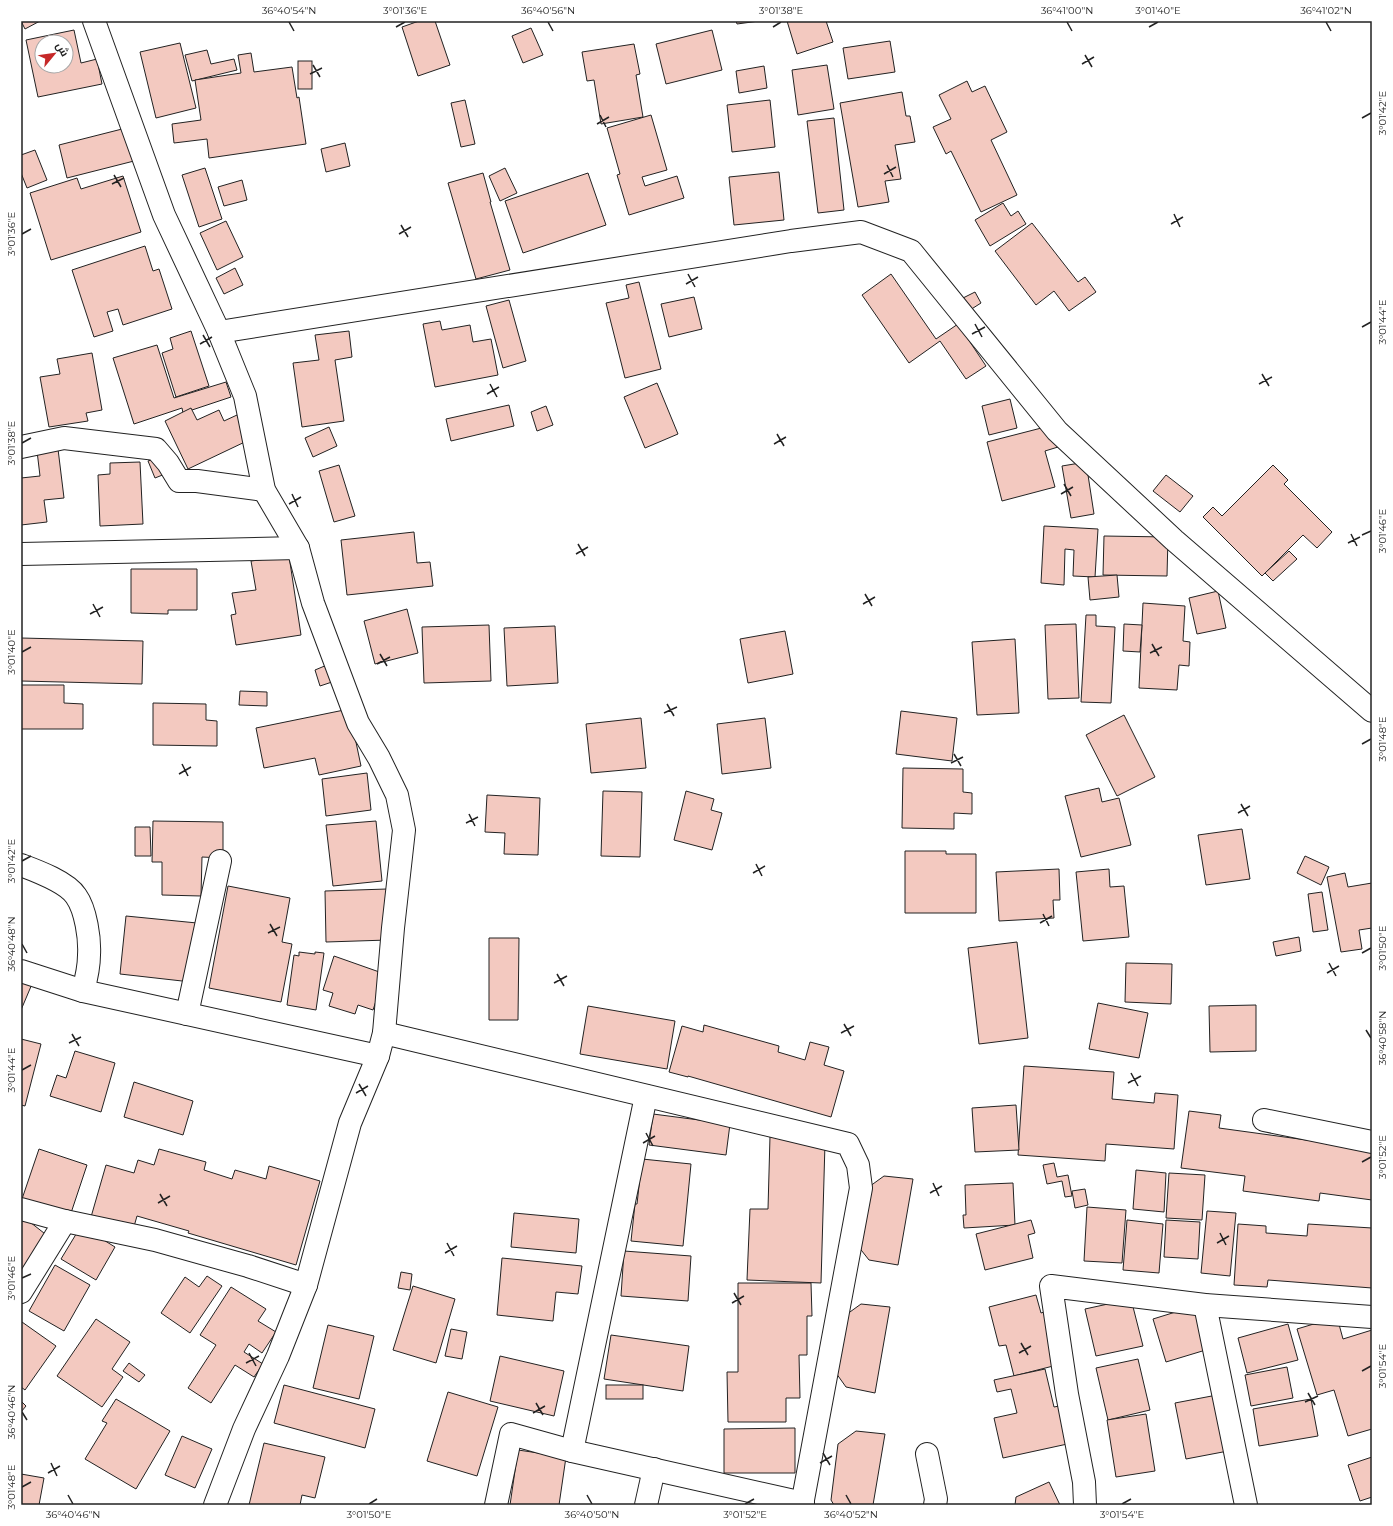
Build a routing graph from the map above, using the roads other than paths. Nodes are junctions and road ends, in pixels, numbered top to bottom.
1 (94, 21) edge
2 (218, 332) junction
3 (21, 446) edge
4 (264, 490) junction
5 (298, 548) junction
6 (21, 554) edge
7 (1372, 711) edge
8 (220, 861) dead end
9 (21, 865) edge
10 (21, 971) edge
11 (83, 991) junction
12 (187, 1014) junction
13 (384, 1033) junction
14 (378, 1056) junction
15 (646, 1096) junction
16 (1264, 1120) dead end
17 (1372, 1142) edge
18 (21, 1209) edge
19 (65, 1222) junction
20 (306, 1285) junction
21 (21, 1292) edge
22 (1205, 1305) junction
23 (1372, 1317) edge
24 (572, 1451) junction
25 (927, 1454) dead end
26 (654, 1469) junction
27 (803, 1504) edge
28 (215, 1505) edge
29 (496, 1505) edge
30 (646, 1505) edge
31 (935, 1505) edge
32 (1086, 1505) edge
33 (1246, 1505) edge

1 - 2 street
2 - 4 street
2 - 7 street
3 - 4 street
4 - 5 street
5 - 6 street
5 - 13 street
8 - 12 street
9 - 11 street
10 - 11 street
11 - 12 street
12 - 14 street
13 - 14 street
13 - 15 street
14 - 20 street
15 - 24 street
15 - 27 street
16 - 17 street
18 - 19 street
19 - 20 street
19 - 21 street
20 - 28 street
22 - 23 street
22 - 32 street
22 - 33 street
24 - 26 street
24 - 29 street
25 - 31 street
26 - 27 street
26 - 30 street

